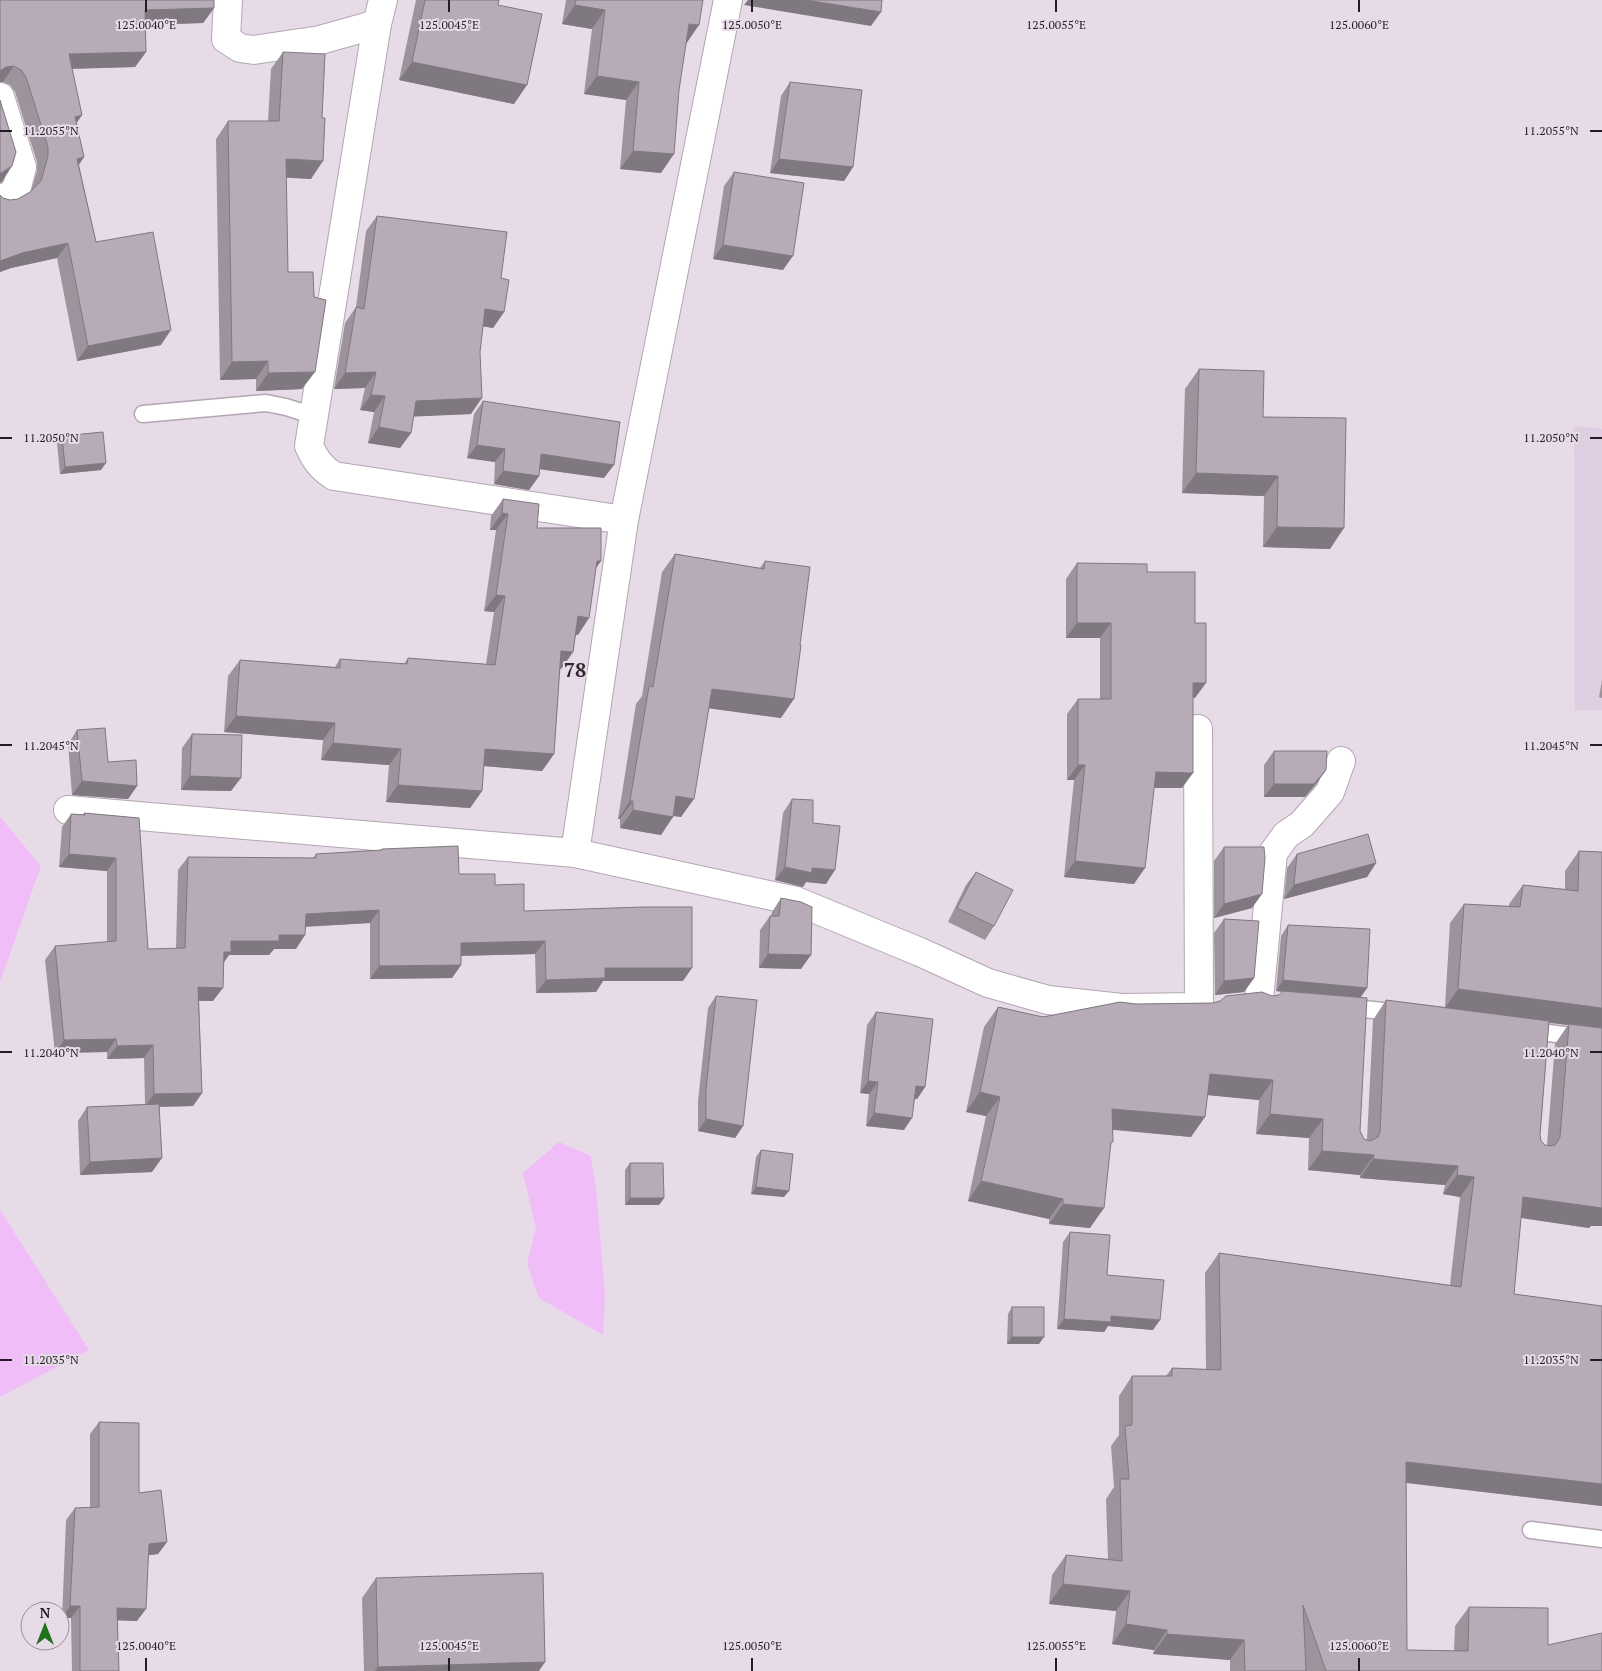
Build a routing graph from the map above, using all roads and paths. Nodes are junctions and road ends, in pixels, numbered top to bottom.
1 (228, 0) edge
2 (728, 0) edge
3 (380, 12) edge
4 (0, 97) edge
5 (0, 200) edge
6 (143, 414) dead end
7 (314, 416) junction
8 (624, 520) junction
9 (1198, 729) dead end
10 (1341, 761) dead end
11 (68, 810) dead end
12 (575, 853) junction
13 (1260, 1001) edge
14 (1325, 1006) edge
15 (1362, 1009) junction
16 (1420, 1015) edge
17 (1507, 1027) edge
18 (1362, 1028) edge
19 (1546, 1032) junction
20 (1602, 1040) edge
21 (1544, 1051) edge
22 (1531, 1530) dead end
23 (1602, 1539) edge

1 - 3 street
2 - 8 street
3 - 7 street
4 - 5 street
6 - 7 lane
7 - 8 street
8 - 12 street
9 - 12 street
10 - 13 street
11 - 12 street
14 - 15 lane
15 - 16 lane
15 - 18 lane
17 - 19 lane
19 - 20 lane
19 - 21 lane
22 - 23 lane

